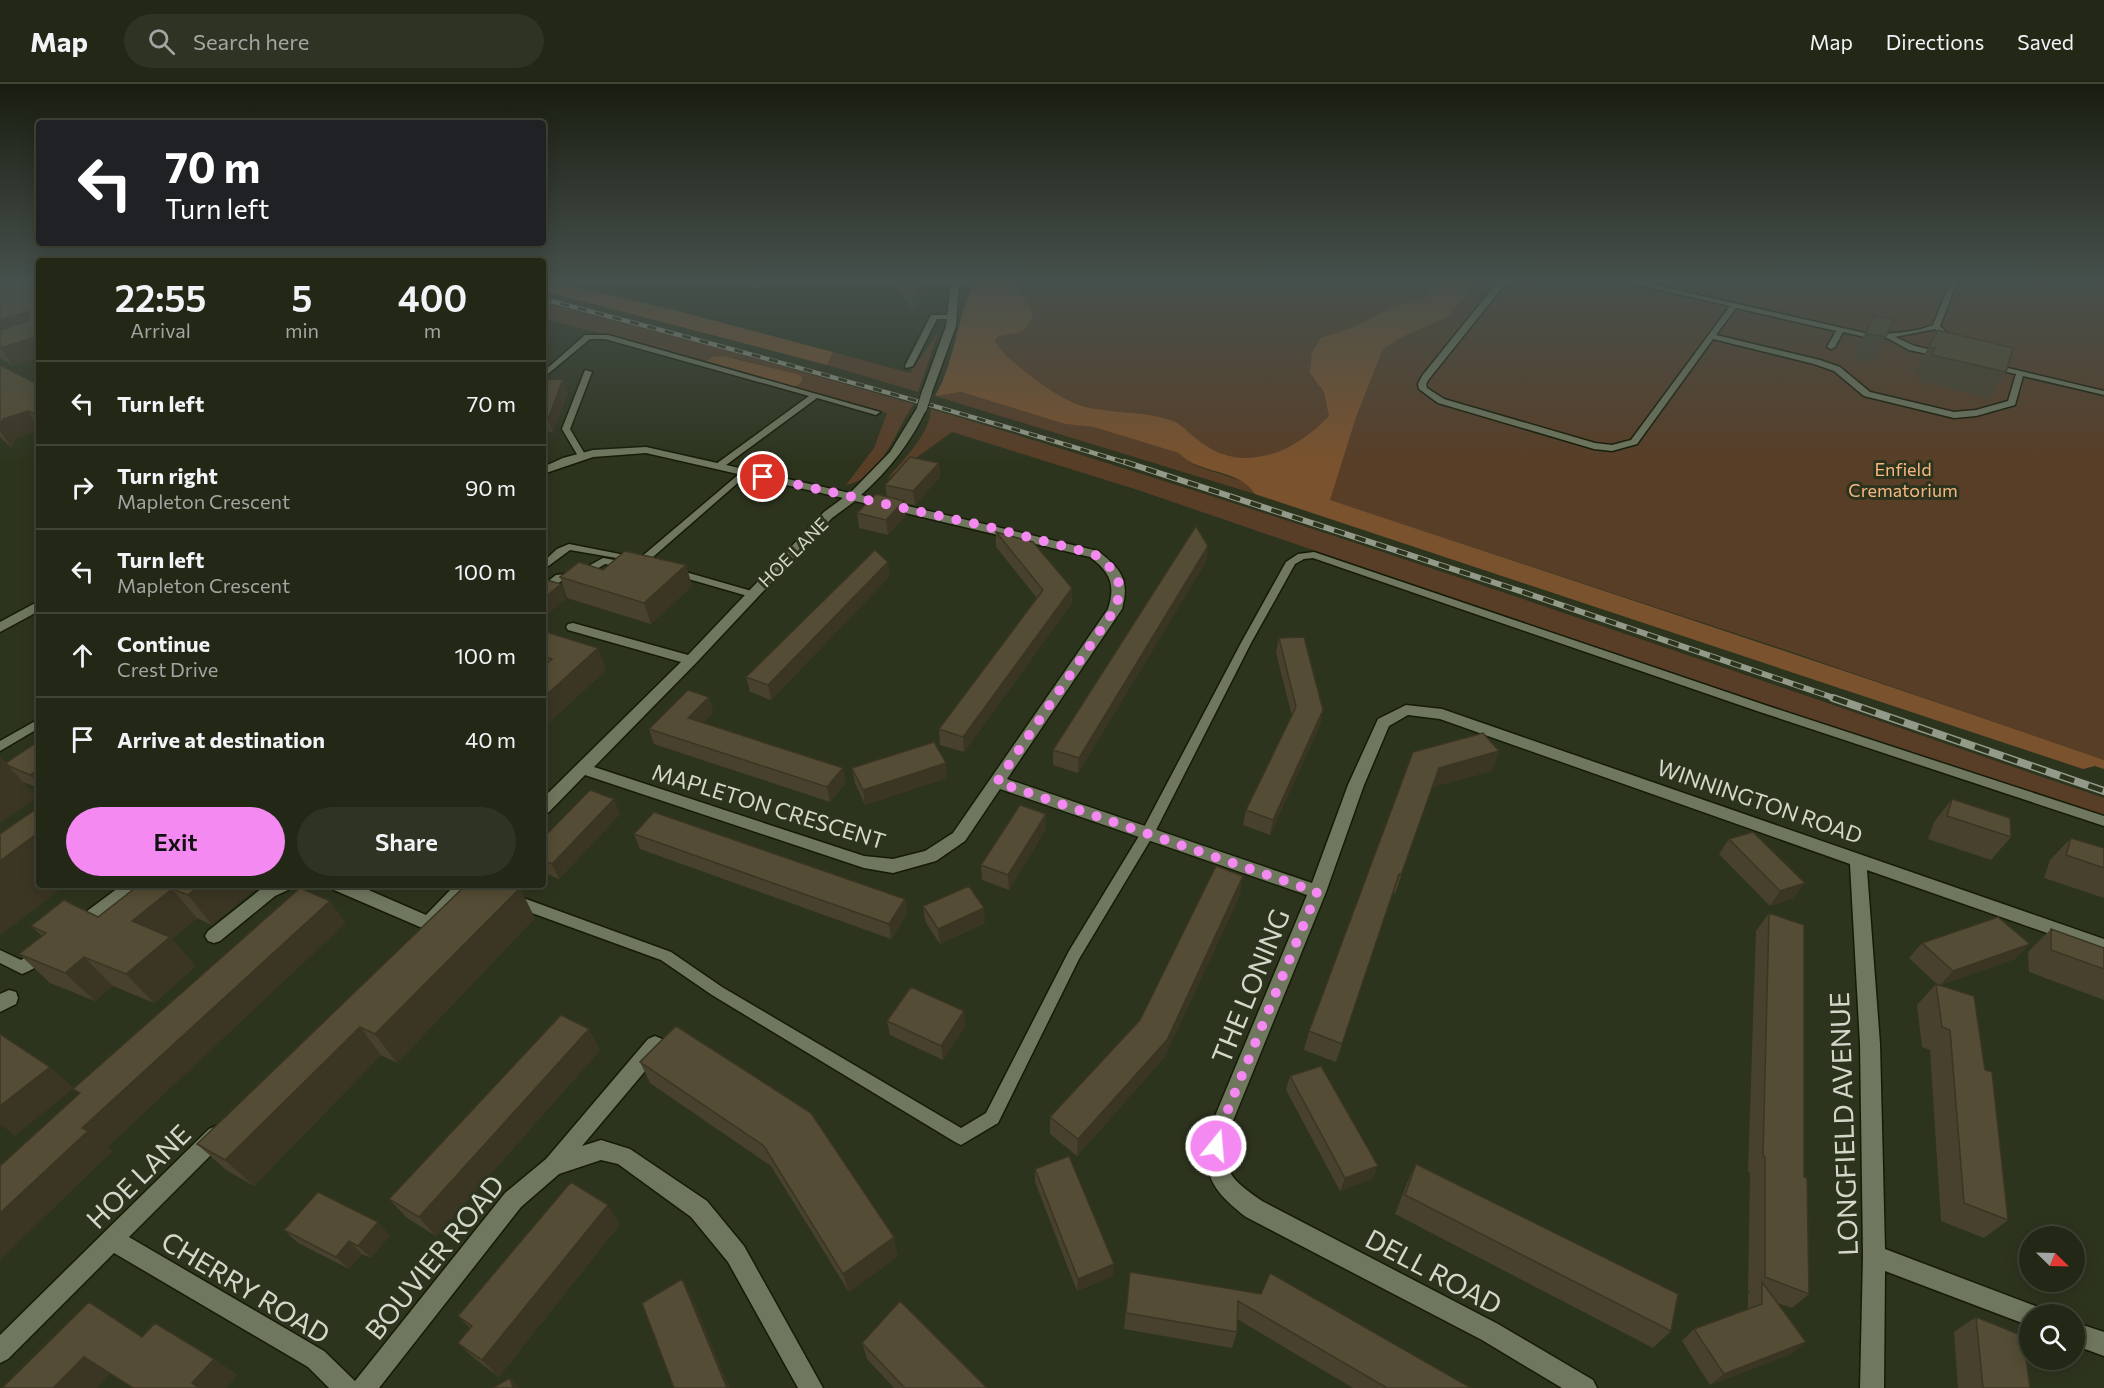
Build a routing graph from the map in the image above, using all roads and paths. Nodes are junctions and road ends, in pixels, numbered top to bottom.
1 (583, 341) edge
2 (619, 341) edge
3 (922, 341) edge
4 (946, 341) edge
5 (1455, 341) edge
6 (1708, 341) edge
7 (1731, 341) edge
8 (1834, 341) edge
9 (1898, 341) edge
10 (1955, 341) edge
11 (1962, 345) edge
12 (1955, 357) edge
13 (1981, 363) edge
14 (1821, 364) junction
15 (909, 366) dead end
16 (546, 372) edge
17 (588, 372) dead end
18 (2020, 373) junction
19 (2104, 393) edge
20 (816, 395) junction
21 (876, 412) dead end
22 (582, 456) junction
23 (719, 466) junction
24 (546, 470) edge
25 (745, 472) junction
26 (853, 498) junction
27 (546, 564) edge
28 (546, 588) edge
29 (751, 594) junction
30 (36, 608) edge
31 (573, 627) dead end
32 (0, 628) edge
33 (691, 660) junction
34 (1398, 712) joint
35 (36, 725) edge
36 (0, 747) edge
37 (583, 769) junction
38 (997, 782) junction
39 (546, 804) edge
40 (2104, 821) edge
41 (1147, 834) junction
42 (1858, 860) junction
43 (128, 888) edge
44 (277, 888) edge
45 (347, 888) edge
46 (470, 888) edge
47 (1317, 892) junction
48 (501, 896) edge
49 (427, 923) junction
50 (68, 934) edge
51 (214, 936) dead end
52 (410, 940) edge
53 (2104, 946) edge
54 (50, 948) edge
55 (0, 956) edge
56 (655, 1045) edge
57 (229, 1123) edge
58 (553, 1166) junction
59 (1254, 1209) joint
60 (113, 1240) junction
61 (1874, 1256) junction
62 (2019, 1311) edge
63 (2085, 1337) edge
64 (2104, 1344) edge
65 (0, 1351) edge
66 (346, 1388) edge
67 (364, 1388) edge
68 (811, 1388) edge
69 (1585, 1388) edge
70 (1872, 1388) edge

1 - 16 lane
2 - 20 lane
3 - 15 lane
4 - 26 street, HOE LANE, bridge
5 - 6 lane
7 - 14 lane
8 - 14 lane
9 - 12 lane
10 - 11 lane
13 - 18 lane
14 - 18 lane
17 - 22 lane
18 - 19 lane
20 - 21 lane
20 - 23 lane
22 - 23 street
22 - 24 street
23 - 25 street
25 - 26 street
25 - 27 lane
26 - 29 street, HOE LANE
26 - 38 street, MAPLETON CRESCENT
28 - 29 lane
29 - 33 street, HOE LANE
30 - 32 street
31 - 33 street
33 - 37 street, HOE LANE
34 - 42 street, WINNINGTON ROAD
34 - 47 street, THE LONING
35 - 36 lane
37 - 38 street, MAPLETON CRESCENT
37 - 39 street, HOE LANE
38 - 41 street
40 - 41 lane
41 - 47 street
41 - 48 lane
42 - 53 street, WINNINGTON ROAD
42 - 61 street, LONGFIELD AVENUE
43 - 50 lane
44 - 51 street
45 - 49 street
46 - 49 street
47 - 59 street, THE LONING
49 - 52 street
54 - 55 lane
56 - 58 street, BOUVIER ROAD
57 - 60 street, HOE LANE
58 - 67 street, BOUVIER ROAD
58 - 68 street, BOUVIER ROAD
59 - 69 street, DELL ROAD
60 - 65 street, HOE LANE
60 - 66 street, CHERRY ROAD
61 - 62 street
61 - 70 street, LONGFIELD AVENUE
63 - 64 street

